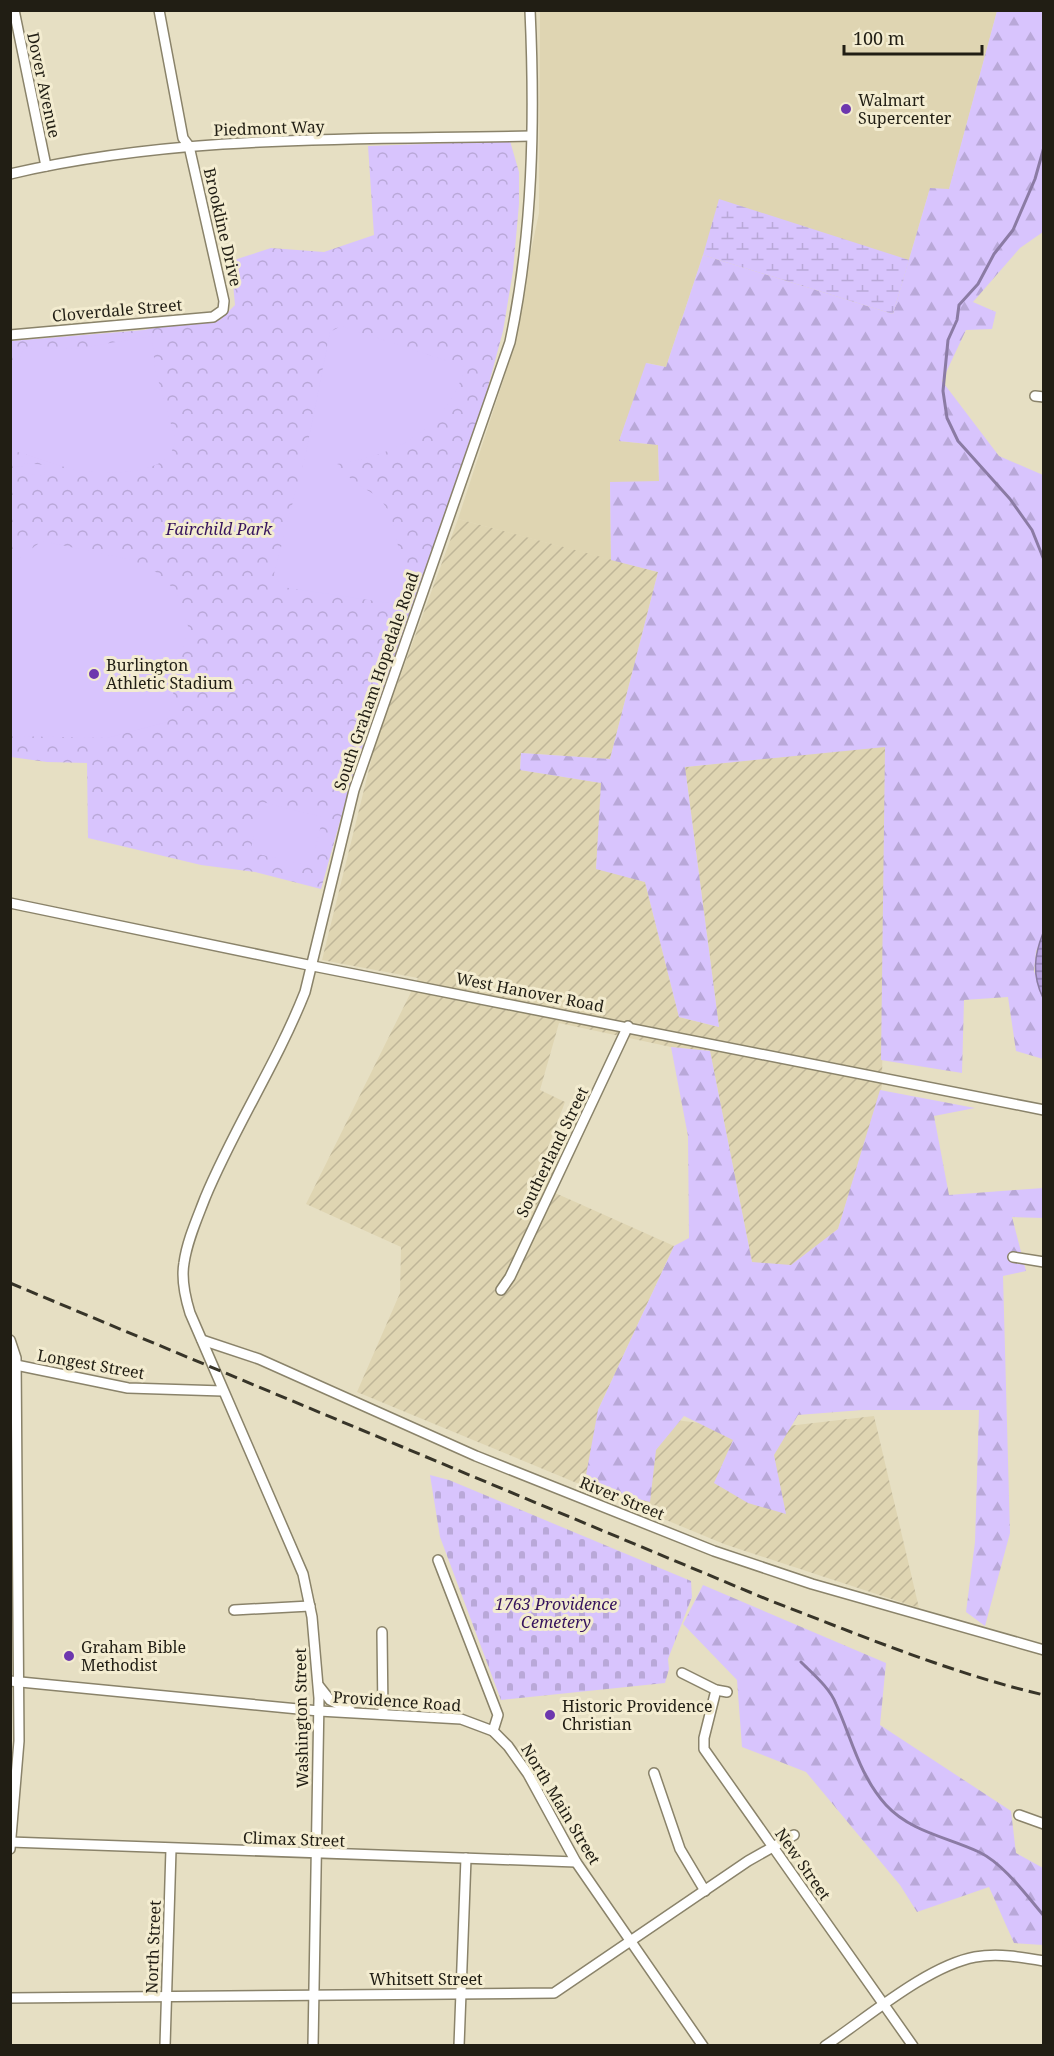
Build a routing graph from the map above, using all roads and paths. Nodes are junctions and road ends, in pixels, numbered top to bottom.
1 (14, 10) edge
2 (159, 10) edge
3 (530, 10) edge
4 (531, 136) junction
5 (189, 146) junction
6 (46, 166) junction
7 (10, 174) edge
8 (223, 310) joint
9 (10, 335) edge
10 (10, 903) edge
11 (313, 966) junction
12 (628, 1026) junction
13 (1044, 1110) edge
14 (1013, 1257) dead end
15 (1044, 1262) edge
16 (501, 1290) dead end
17 (10, 1340) edge
18 (202, 1340) junction
19 (16, 1365) junction
20 (223, 1391) junction
21 (438, 1560) dead end
22 (310, 1606) junction
23 (234, 1610) dead end
24 (382, 1632) dead end
25 (1044, 1650) edge
26 (682, 1673) dead end
27 (15, 1682) edge
28 (318, 1684) junction
29 (716, 1690) junction
30 (727, 1692) dead end
31 (319, 1711) junction
32 (355, 1712) junction
33 (383, 1714) junction
34 (493, 1731) junction
35 (654, 1773) dead end
36 (1019, 1815) dead end
37 (1044, 1824) edge
38 (794, 1836) dead end
39 (11, 1845) edge
40 (773, 1846) junction
41 (171, 1849) junction
42 (317, 1854) junction
43 (466, 1858) junction
44 (576, 1862) junction
45 (705, 1891) junction
46 (633, 1941) junction
47 (1040, 1960) edge
48 (1044, 1972) edge
49 (462, 1994) junction
50 (166, 1995) junction
51 (314, 1996) junction
52 (10, 1998) edge
53 (884, 2005) junction
54 (165, 2046) edge
55 (314, 2046) edge
56 (459, 2046) edge
57 (703, 2046) edge
58 (825, 2046) edge
59 (913, 2046) edge

1 - 6 street, Dover Avenue
2 - 5 street, Brookline Drive
3 - 4 street, South Graham Hopedale Road
4 - 5 street, Piedmont Way
4 - 11 street, South Graham Hopedale Road
5 - 6 street, Piedmont Way
5 - 8 street, Brookline Drive
6 - 7 street, Piedmont Way
8 - 9 street, Cloverdale Street
10 - 11 street, West Hanover Road
11 - 12 street, West Hanover Road
11 - 18 street, South Graham Hopedale Road
12 - 13 street, West Hanover Road
12 - 16 street, Southerland Street
14 - 15 street
17 - 19 street, Longest Street
18 - 20 street, Washington Street
18 - 25 street, River Street
19 - 20 street, Longest Street
19 - 27 street
20 - 22 street, Washington Street
21 - 34 street
22 - 23 street
22 - 28 street, Washington Street
24 - 33 street
26 - 29 street
27 - 31 street, Providence Road
27 - 39 street
28 - 31 street, Washington Street
28 - 32 street
29 - 30 street
29 - 40 street, New Street
31 - 32 street, Providence Road
31 - 42 street, Washington Street
32 - 33 street, Providence Road
33 - 34 street, Providence Road
34 - 44 street, North Main Street
35 - 45 street
36 - 37 street
38 - 40 street, Whitsett Street
39 - 41 street, Climax Street
40 - 45 street, Whitsett Street
40 - 53 street, New Street
41 - 42 street, Climax Street
41 - 50 street, North Street
42 - 43 street, Climax Street
42 - 51 street, Washington Street
43 - 44 street, Climax Street
43 - 49 street
44 - 46 street, North Main Street
45 - 46 street, Whitsett Street
46 - 49 street, Whitsett Street
46 - 57 street, North Main Street
47 - 48 street
47 - 53 street
49 - 51 street, Whitsett Street
49 - 56 street
50 - 51 street, Whitsett Street
50 - 52 street, Whitsett Street
50 - 54 street, North Street
51 - 55 street, Washington Street
53 - 58 street
53 - 59 street, New Street

